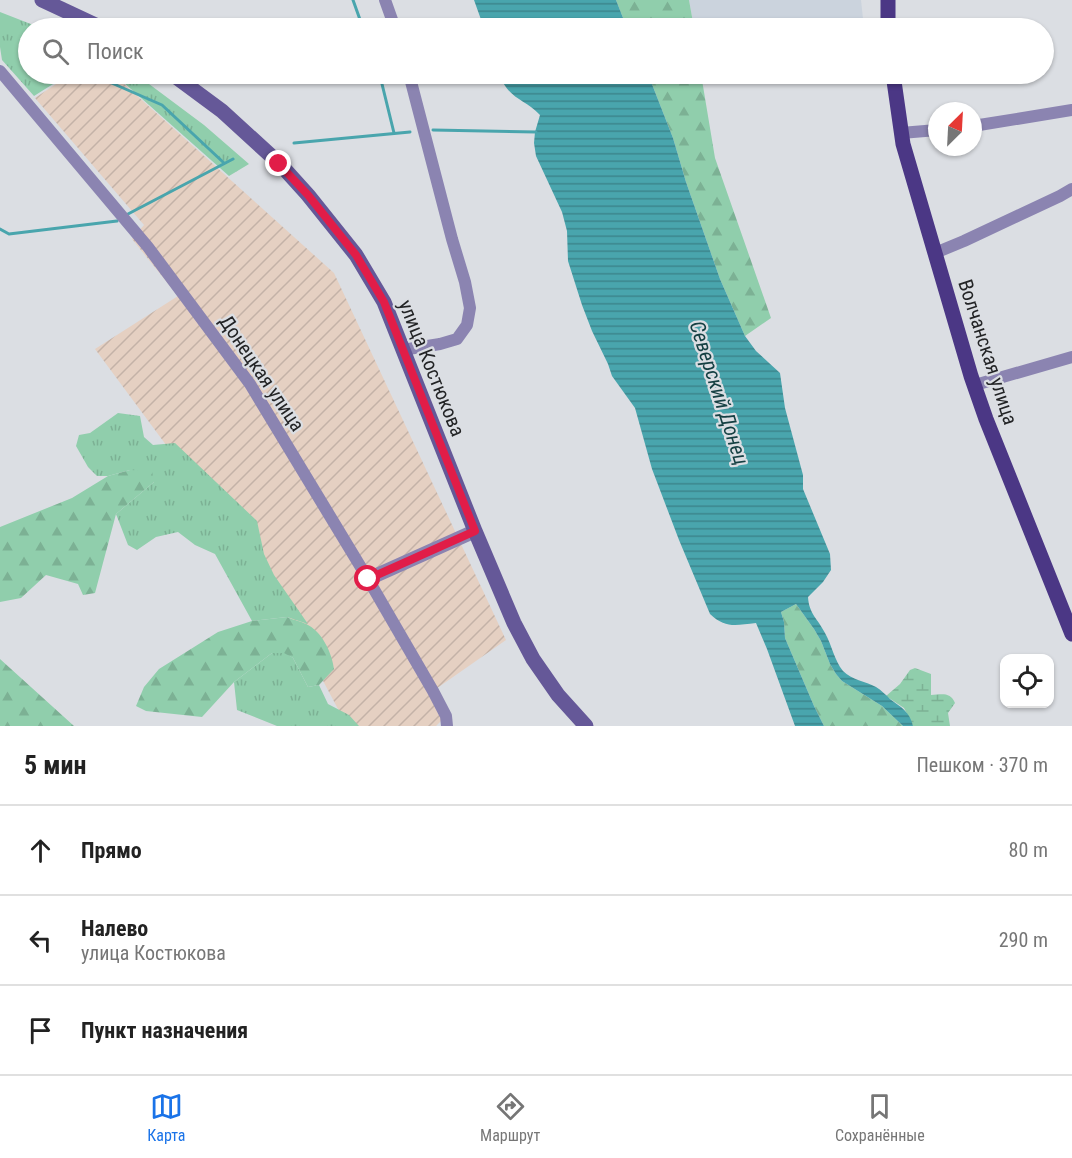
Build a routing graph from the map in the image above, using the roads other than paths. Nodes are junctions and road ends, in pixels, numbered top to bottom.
1 (42, 0) edge
2 (385, 0) edge
3 (888, 0) edge
4 (81, 18) edge
5 (391, 18) edge
6 (888, 18) edge
7 (0, 72) edge
8 (186, 84) edge
9 (412, 84) edge
10 (894, 84) edge
11 (1072, 110) edge
12 (982, 125) edge
13 (928, 131) edge
14 (901, 133) junction
15 (1072, 189) edge
16 (935, 252) junction
17 (402, 350) junction
18 (1072, 357) edge
19 (975, 385) junction
20 (475, 531) junction
21 (368, 579) junction
22 (1072, 634) edge
23 (447, 726) edge
24 (586, 726) edge

1 - 4 main road
2 - 5 street
3 - 6 main road
7 - 21 street, Донецкая улица
8 - 17 main road, улица Костюкова
9 - 17 street
10 - 14 main road, Волчанская улица
11 - 12 street
13 - 14 street
14 - 16 main road, Волчанская улица
15 - 16 street
16 - 19 main road, Волчанская улица
17 - 20 main road, улица Костюкова
18 - 19 street
19 - 22 main road, Волчанская улица
20 - 21 street
20 - 24 main road, улица Костюкова
21 - 23 street, Донецкая улица

